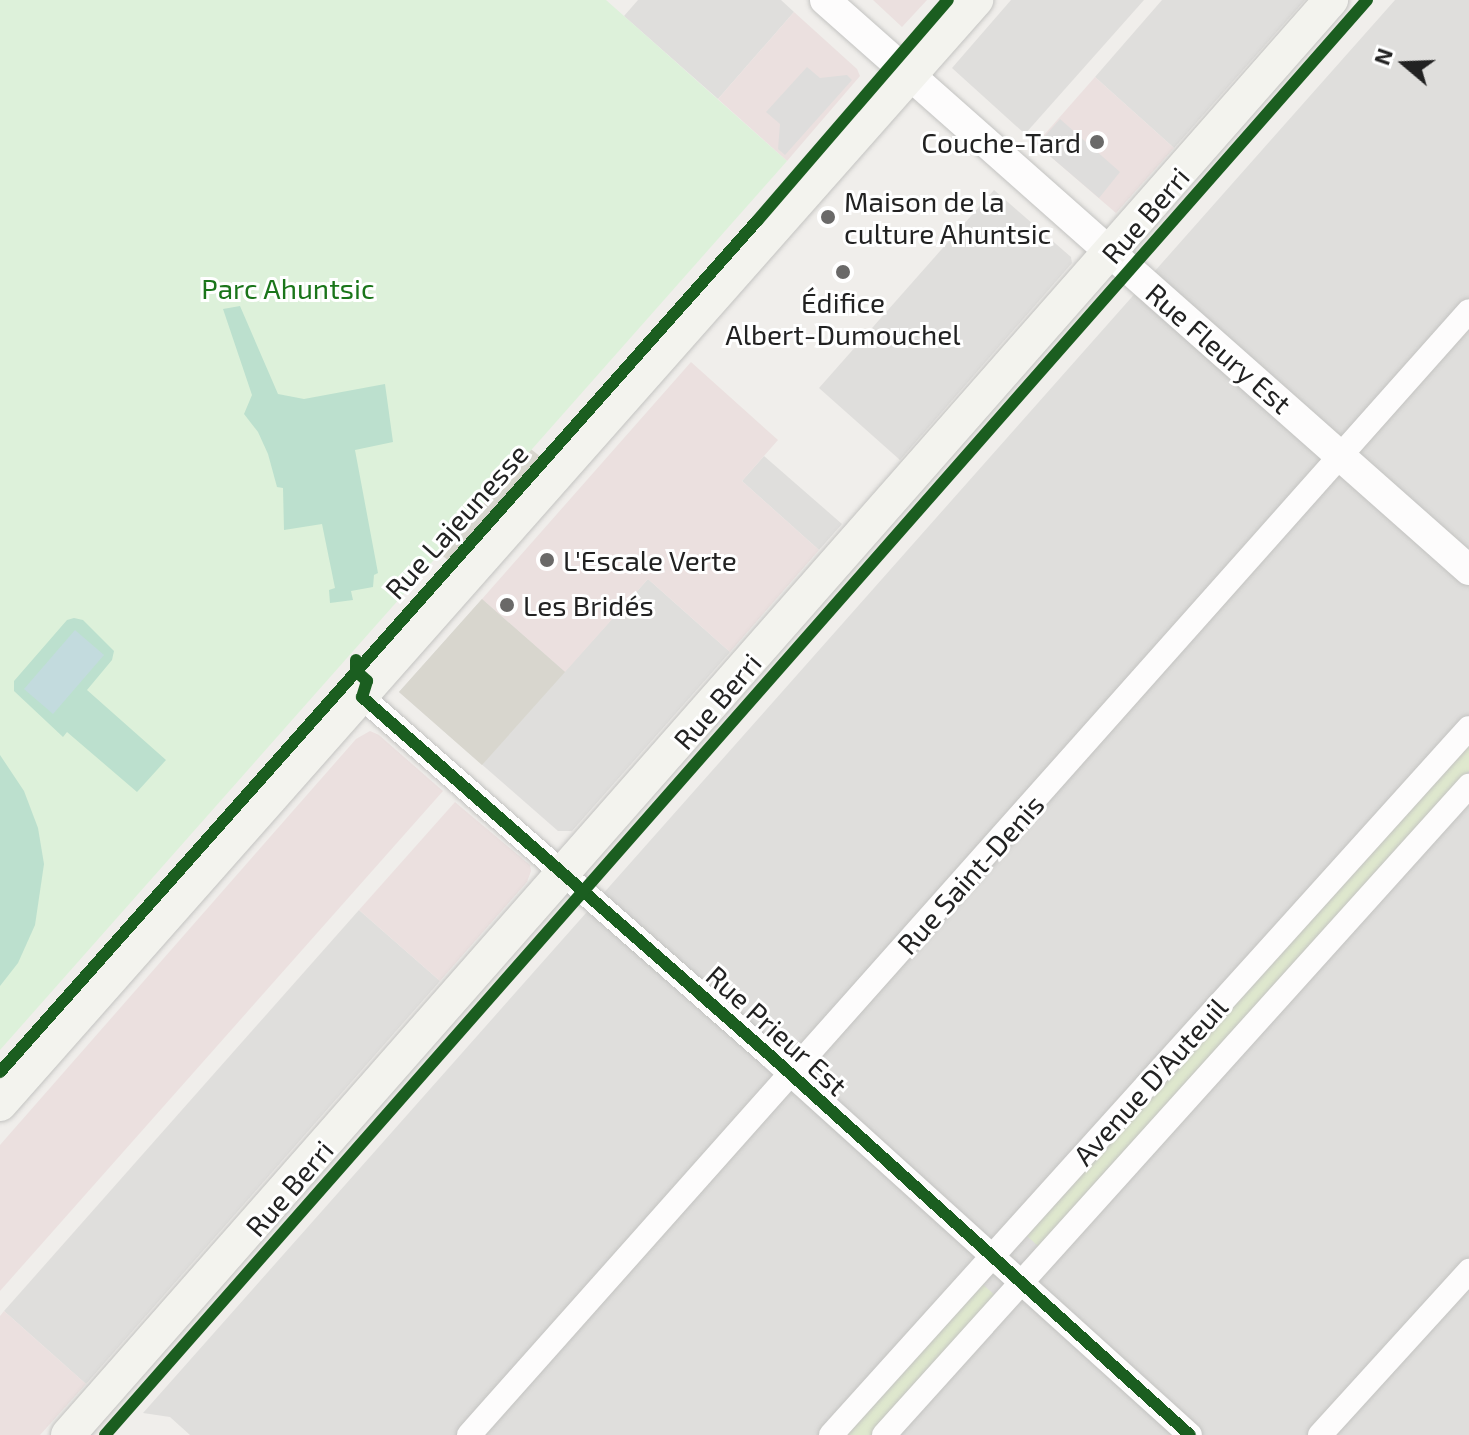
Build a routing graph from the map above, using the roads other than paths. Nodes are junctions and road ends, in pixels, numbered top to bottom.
1 (825, 0) edge
2 (976, 0) edge
3 (1331, 0) edge
4 (910, 75) junction
5 (1110, 252) junction
6 (1469, 311) edge
7 (1341, 456) junction
8 (1469, 570) edge
9 (362, 697) junction
10 (1469, 728) edge
11 (1469, 786) edge
12 (563, 874) junction
13 (791, 1074) junction
14 (0, 1104) edge
15 (993, 1255) junction
16 (1469, 1271) edge
17 (1022, 1282) junction
18 (68, 1435) edge
19 (469, 1435) edge
20 (831, 1435) edge
21 (884, 1435) edge
22 (1190, 1435) edge
23 (1320, 1435) edge

1 - 4 street, Rue Fleury Est
2 - 4 main road, Rue Lajeunesse
3 - 5 main road, Rue Berri
4 - 5 street, Rue Fleury Est
4 - 9 main road, Rue Lajeunesse
5 - 7 street, Rue Fleury Est
5 - 12 main road, Rue Berri
6 - 7 street, Rue Saint-Denis
7 - 8 street, Rue Fleury Est
7 - 13 street, Rue Saint-Denis
9 - 12 street, Rue Prieur Est
9 - 14 main road, Rue Lajeunesse
10 - 15 street, Avenue D'Auteuil
11 - 17 street, Avenue D'Auteuil
12 - 13 street, Rue Prieur Est
12 - 18 main road, Rue Berri
13 - 15 street, Rue Prieur Est
13 - 19 street, Rue Saint-Denis
15 - 17 street, Rue Prieur Est
15 - 20 street, Avenue D'Auteuil
16 - 23 street
17 - 21 street, Avenue D'Auteuil
17 - 22 street, Rue Prieur Est

